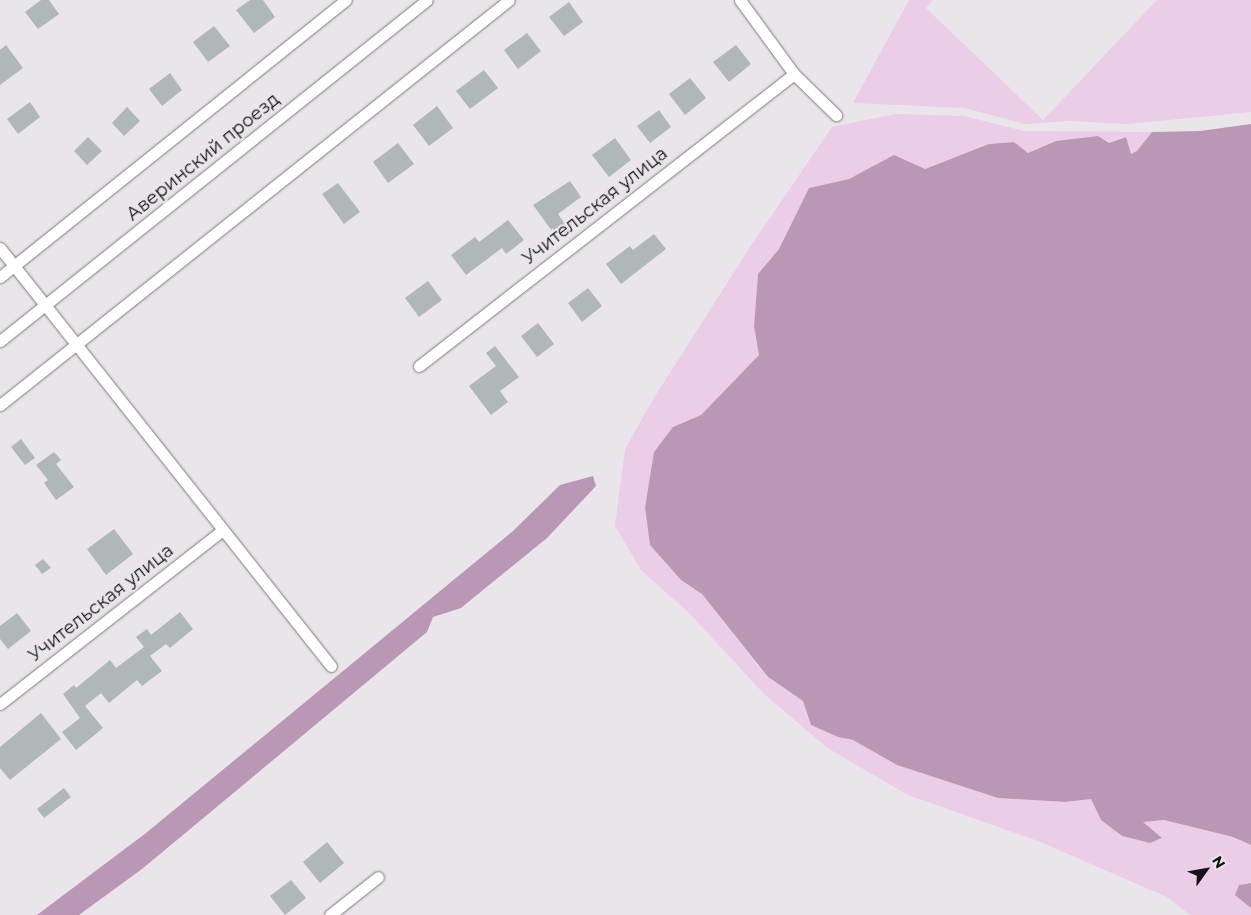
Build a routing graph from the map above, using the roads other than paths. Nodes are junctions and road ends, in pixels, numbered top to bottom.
1 (346, 0) edge
2 (427, 0) edge
3 (509, 0) edge
4 (740, 0) edge
5 (794, 74) junction
6 (836, 116) dead end
7 (0, 248) edge
8 (14, 266) junction
9 (0, 277) edge
10 (45, 305) junction
11 (0, 341) edge
12 (76, 344) junction
13 (419, 366) dead end
14 (0, 405) edge
15 (223, 530) junction
16 (331, 666) dead end
17 (0, 704) edge
18 (378, 877) dead end
19 (330, 915) edge

1 - 8 street
2 - 10 street, Аверинский проезд
3 - 12 street
4 - 5 street
5 - 6 street
5 - 13 street, Учительская улица
7 - 8 street
8 - 9 street
8 - 10 street
10 - 11 street, Аверинский проезд
10 - 12 street
12 - 14 street
12 - 15 street
15 - 16 street
15 - 17 street, Учительская улица
18 - 19 street

